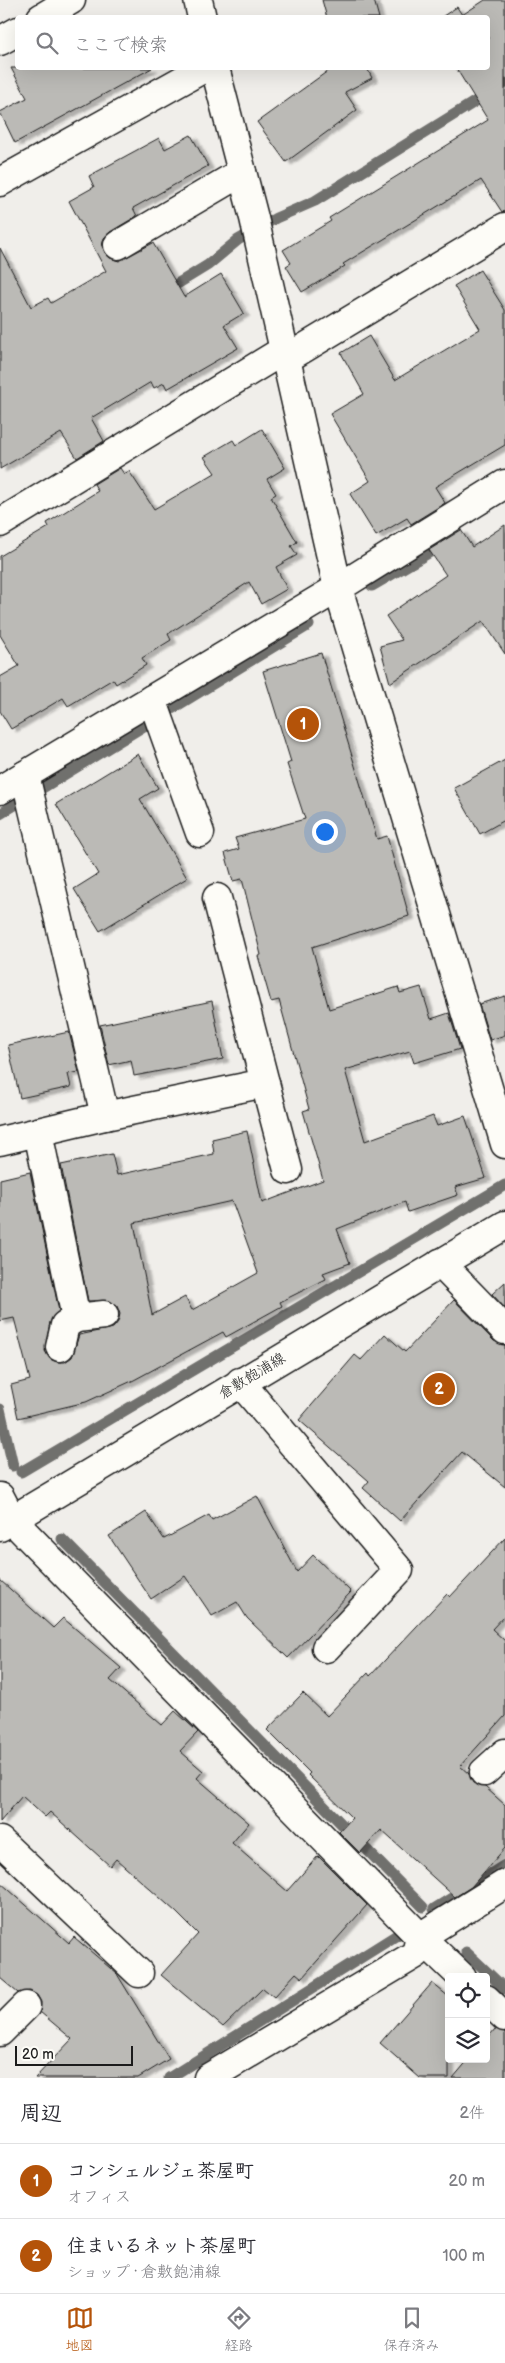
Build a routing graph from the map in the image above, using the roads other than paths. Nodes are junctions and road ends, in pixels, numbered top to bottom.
1 (71, 0) edge
2 (198, 0) edge
3 (46, 15) edge
4 (201, 15) edge
5 (15, 33) edge
6 (0, 41) edge
7 (200, 70) edge
8 (216, 70) edge
9 (242, 172) junction
10 (0, 182) edge
11 (505, 227) edge
12 (118, 246) dead end
13 (285, 354) junction
14 (505, 484) edge
15 (0, 523) edge
16 (338, 588) junction
17 (158, 713) junction
18 (29, 789) junction
19 (0, 790) edge
20 (200, 833) dead end
21 (217, 898) dead end
22 (265, 1083) junction
23 (105, 1116) junction
24 (38, 1132) junction
25 (0, 1141) edge
26 (505, 1144) edge
27 (288, 1170) dead end
28 (505, 1226) edge
29 (440, 1263) junction
30 (104, 1315) dead end
31 (76, 1318) junction
32 (505, 1330) edge
33 (60, 1347) dead end
34 (240, 1382) junction
35 (4, 1515) edge
36 (326, 1648) dead end
37 (505, 1753) edge
38 (484, 1772) dead end
39 (0, 1841) edge
40 (505, 1884) edge
41 (420, 1937) junction
42 (139, 1973) dead end
43 (458, 1973) edge
44 (490, 2003) edge
45 (26, 2006) dead end
46 (505, 2017) edge
47 (0, 2032) edge
48 (224, 2074) edge

1 - 3 street
2 - 4 street
5 - 6 street
7 - 10 street
8 - 9 street
9 - 12 street
9 - 13 street
11 - 13 street
13 - 15 street
13 - 16 street
14 - 16 street
16 - 17 street
16 - 26 street
17 - 18 street
17 - 20 street
18 - 19 street
18 - 23 street
21 - 22 street
22 - 23 street
22 - 27 street
23 - 24 street
24 - 25 street
24 - 31 street
28 - 29 street, 倉敷飽浦線
29 - 32 street
29 - 34 street, 倉敷飽浦線
30 - 31 street
31 - 33 street
34 - 35 street, 倉敷飽浦線
34 - 36 street
35 - 41 street
37 - 38 street
39 - 42 street
40 - 41 street
41 - 43 street
41 - 48 street
44 - 46 street
45 - 47 street

